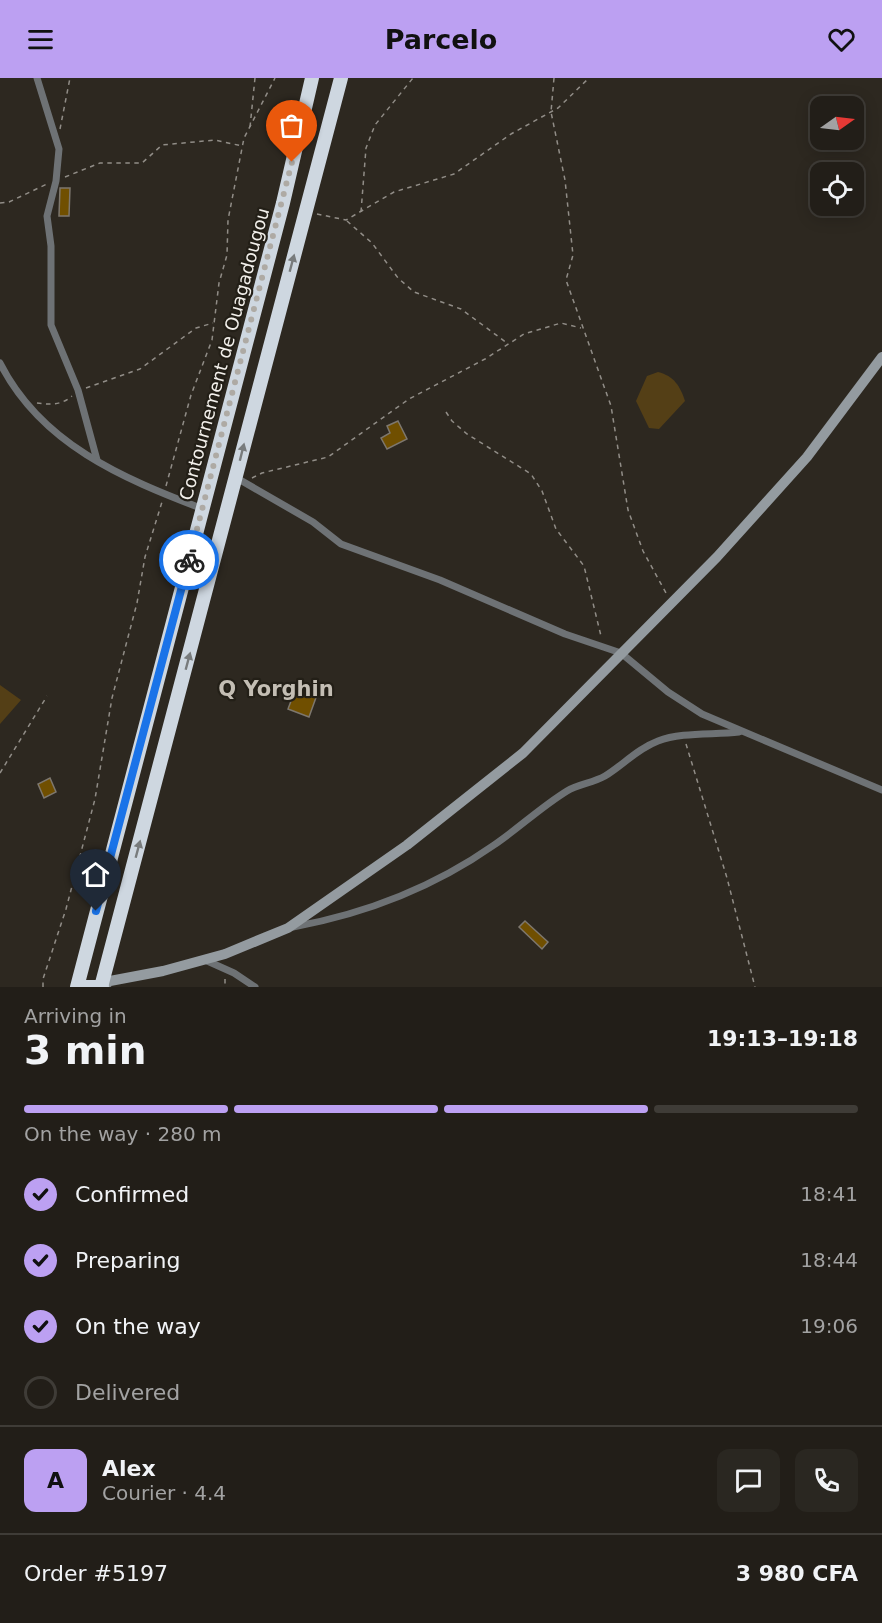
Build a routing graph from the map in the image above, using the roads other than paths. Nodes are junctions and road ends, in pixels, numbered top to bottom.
1 (37, 78) edge
2 (312, 78) edge
3 (341, 78) edge
4 (283, 203) junction
5 (306, 212) junction
6 (882, 358) edge
7 (0, 363) edge
8 (97, 460) junction
9 (240, 480) junction
10 (202, 508) junction
11 (621, 653) junction
12 (740, 732) junction
13 (882, 790) edge
14 (288, 928) junction
15 (205, 960) junction
16 (77, 987) edge
17 (101, 987) edge
18 (255, 987) edge

1 - 8 street
2 - 4 highway, Contournement de Ouagadougou
3 - 5 highway
4 - 5 highway
4 - 10 highway, Contournement de Ouagadougou
9 -> 5 highway
6 - 11 main road
7 - 8 street
8 - 10 street
9 - 11 street
17 -> 9 highway
10 - 16 highway, Contournement de Ouagadougou
11 - 12 street
11 - 14 main road
12 - 13 street
12 - 14 street
14 - 15 main road
15 - 17 main road
15 - 18 street
16 - 17 highway

